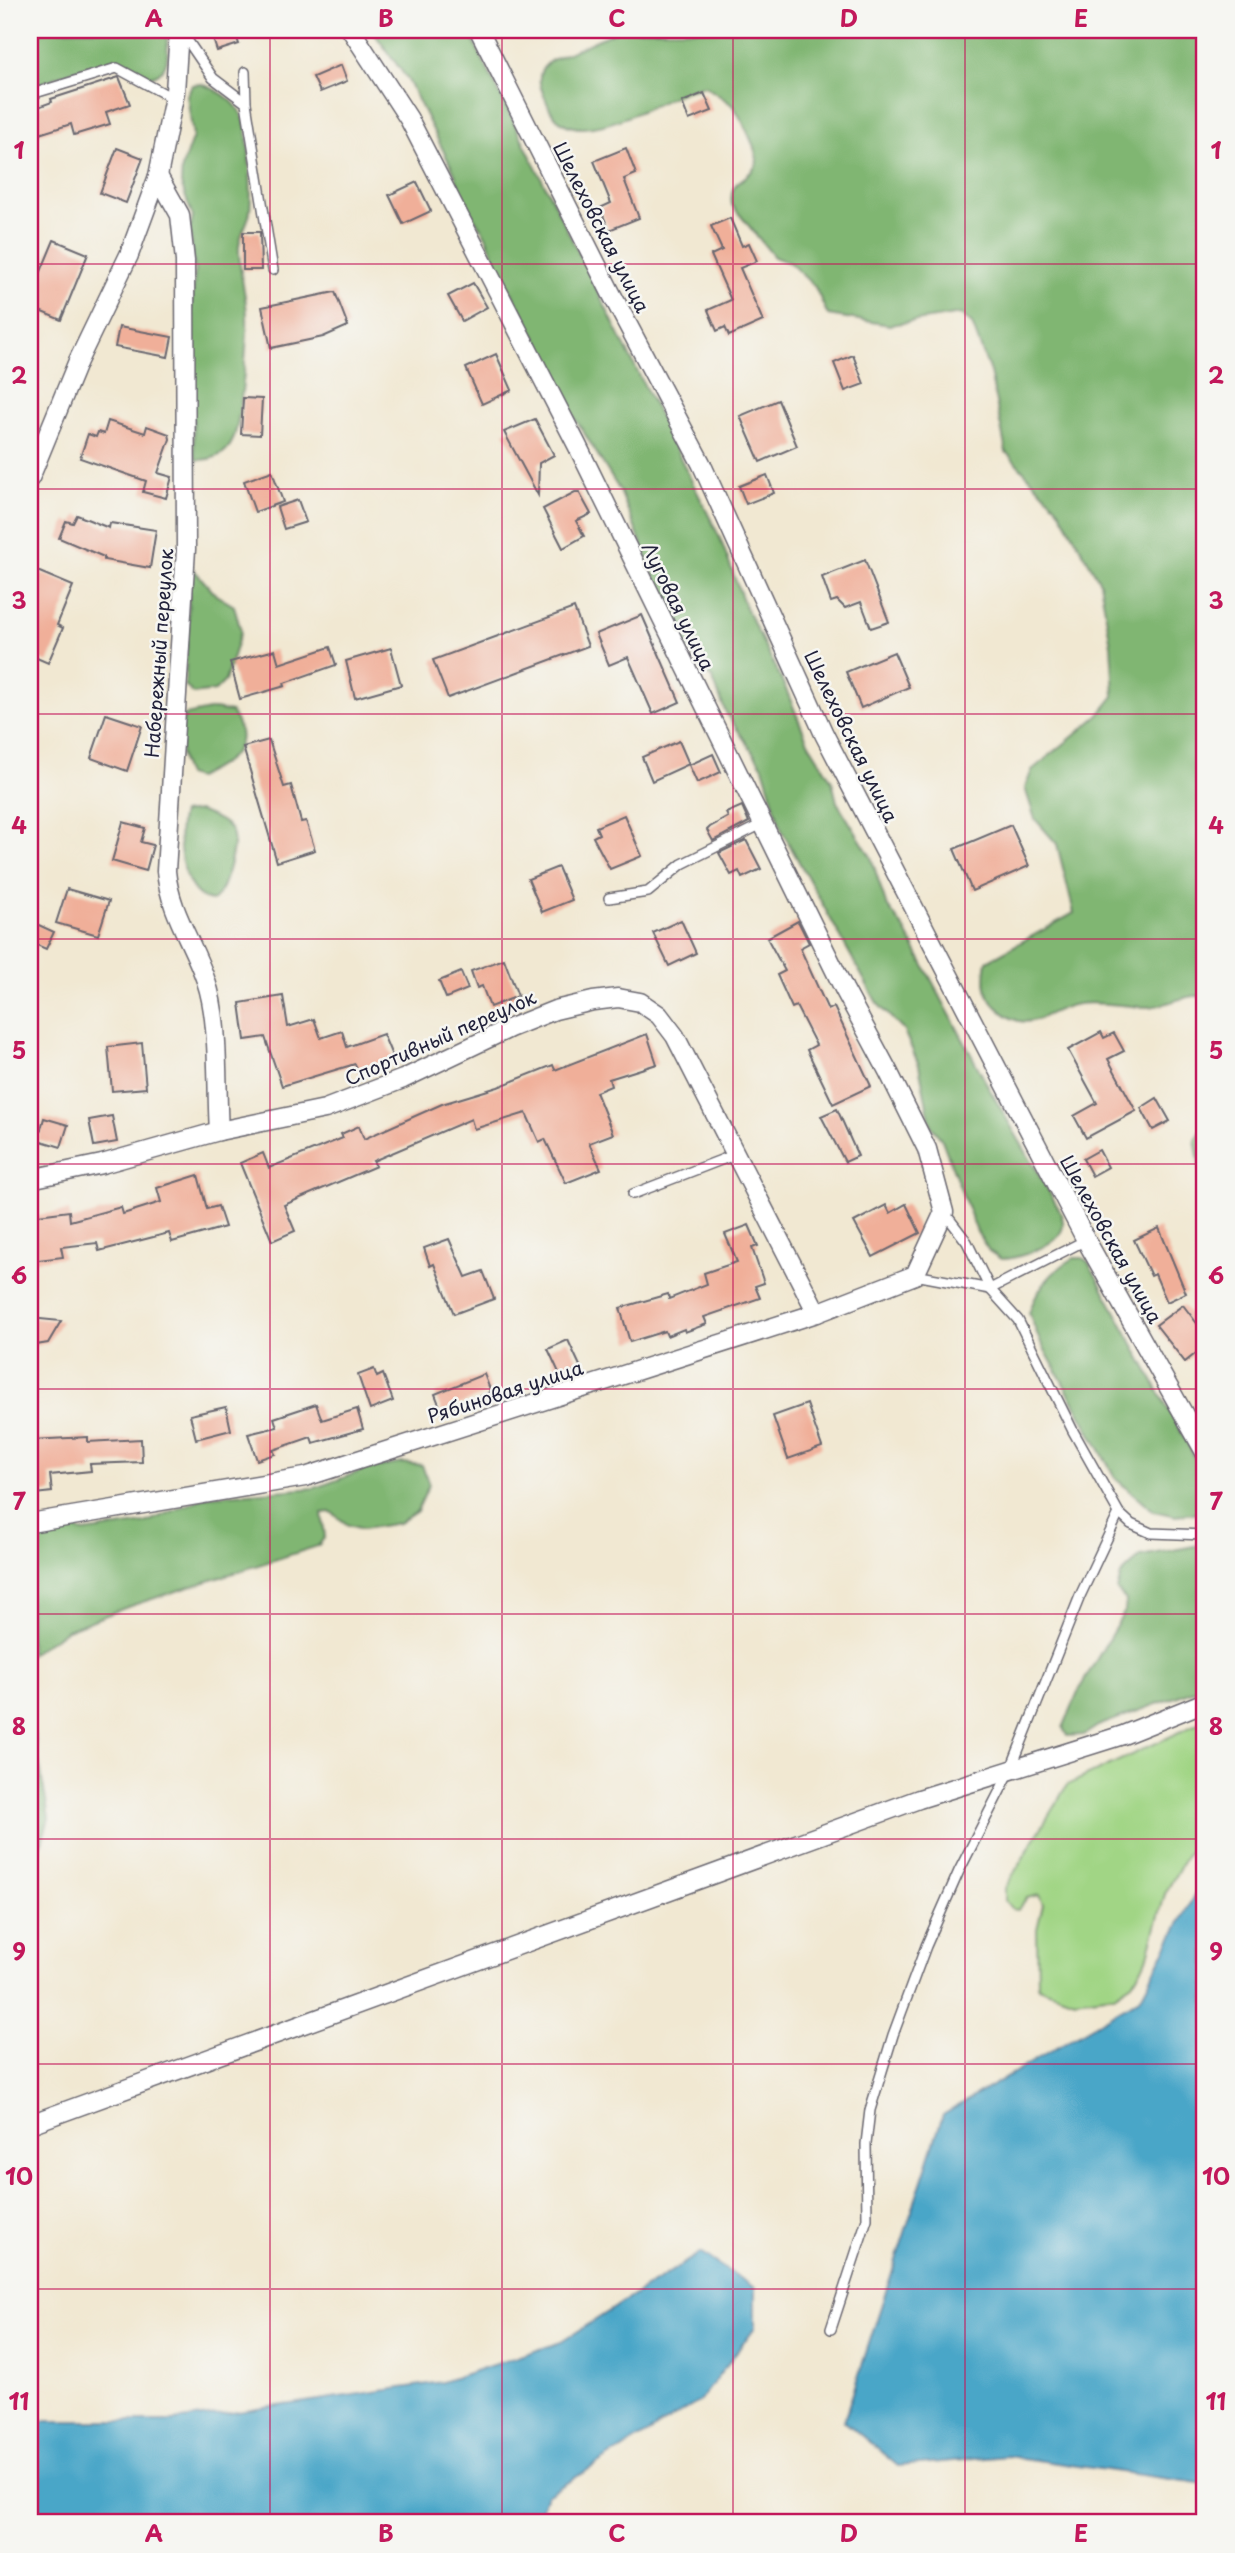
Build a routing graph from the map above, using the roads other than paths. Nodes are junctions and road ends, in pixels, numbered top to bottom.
1 (179, 30) edge
2 (351, 30) edge
3 (479, 30) edge
4 (245, 72) dead end
5 (35, 93) dead end
6 (174, 99) junction
7 (246, 103) junction
8 (158, 176) junction
9 (273, 270) dead end
10 (30, 478) edge
11 (762, 824) junction
12 (609, 898) dead end
13 (219, 1131) junction
14 (734, 1155) junction
15 (30, 1179) edge
16 (633, 1194) dead end
17 (944, 1212) junction
18 (1086, 1240) junction
19 (915, 1275) junction
20 (990, 1289) junction
21 (817, 1313) junction
22 (1205, 1452) edge
23 (1119, 1513) junction
24 (30, 1522) edge
25 (1205, 1535) edge
26 (1205, 1702) edge
27 (1010, 1770) junction
28 (30, 2124) edge
29 (831, 2329) dead end

1 - 6 street
1 - 7 lane
2 - 11 street, Луговая улица
3 - 18 street, Шелеховская улица
4 - 7 lane
5 - 6 lane
6 - 8 street
7 - 9 lane
8 - 10 street
8 - 13 street, Набережный переулок
11 - 12 lane
11 - 17 street, Луговая улица
13 - 14 street, Спортивный переулок
13 - 15 street, Спортивный переулок
14 - 16 lane
14 - 21 street, Спортивный переулок
17 - 19 street
17 - 20 lane
18 - 20 lane
18 - 22 street, Шелеховская улица
19 - 20 lane
19 - 21 street, Рябиновая улица
20 - 23 lane
21 - 24 street, Рябиновая улица
23 - 25 lane
23 - 27 lane
26 - 27 street
27 - 28 street
27 - 29 lane

